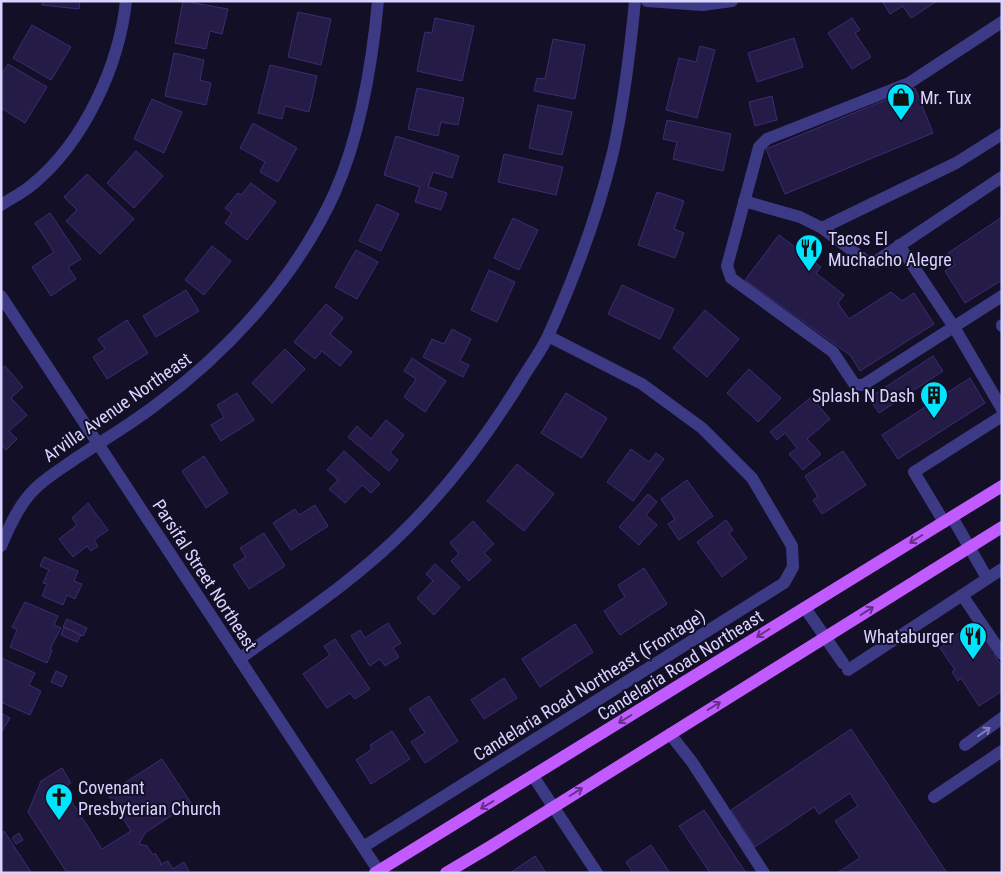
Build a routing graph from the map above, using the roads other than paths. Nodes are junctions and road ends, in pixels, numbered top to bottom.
1 (126, 1) edge
2 (378, 1) edge
3 (635, 1) edge
4 (647, 1) edge
5 (732, 1) edge
6 (1002, 22) edge
7 (1002, 134) edge
8 (1002, 177) edge
9 (744, 201) junction
10 (1, 205) edge
11 (822, 228) junction
12 (899, 245) junction
13 (1, 296) edge
14 (1002, 296) edge
15 (954, 327) junction
16 (548, 336) junction
17 (1002, 409) edge
18 (1002, 416) edge
19 (97, 444) junction
20 (1002, 486) edge
21 (948, 519) junction
22 (1002, 527) edge
23 (1, 546) edge
24 (969, 547) junction
25 (1002, 569) edge
26 (987, 578) junction
27 (962, 595) junction
28 (805, 608) junction
29 (825, 637) junction
30 (1002, 654) edge
31 (239, 659) junction
32 (1002, 718) edge
33 (670, 734) junction
34 (965, 745) dead end
35 (1002, 751) edge
36 (533, 776) junction
37 (934, 798) dead end
38 (553, 806) junction
39 (363, 847) junction
40 (378, 872) edge
41 (446, 873) edge
42 (597, 873) edge
43 (764, 873) edge

1 - 10 street
2 - 19 street, Arvilla Avenue Northeast
3 - 16 street
4 - 5 street
6 - 9 street
7 - 11 street
8 - 12 street
9 - 11 street
9 - 15 street
11 - 12 street
12 - 15 street
13 - 19 street, Parsifal Street Northeast
14 - 15 street
15 - 17 street
16 - 31 street
16 - 39 street, Candelaria Road Northeast (Frontage)
18 - 21 street
19 - 23 street, Arvilla Avenue Northeast
19 - 31 street, Parsifal Street Northeast
20 - 21 main road, Candelaria Road Northeast
21 - 24 street
21 -> 28 main road, Candelaria Road Northeast
22 - 24 main road
24 - 26 street
29 -> 24 main road
25 - 26 street
26 - 27 street
27 - 29 street
27 - 30 street
28 - 29 street
28 -> 36 main road, Candelaria Road Northeast
33 -> 29 main road
31 - 39 street, Parsifal Street Northeast
34 -> 32 street
38 -> 33 main road
33 - 43 street
35 - 37 street
36 - 38 street
36 -> 40 main road, Candelaria Road Northeast
38 - 41 main road
38 - 42 street
39 - 40 street, Parsifal Street Northeast

